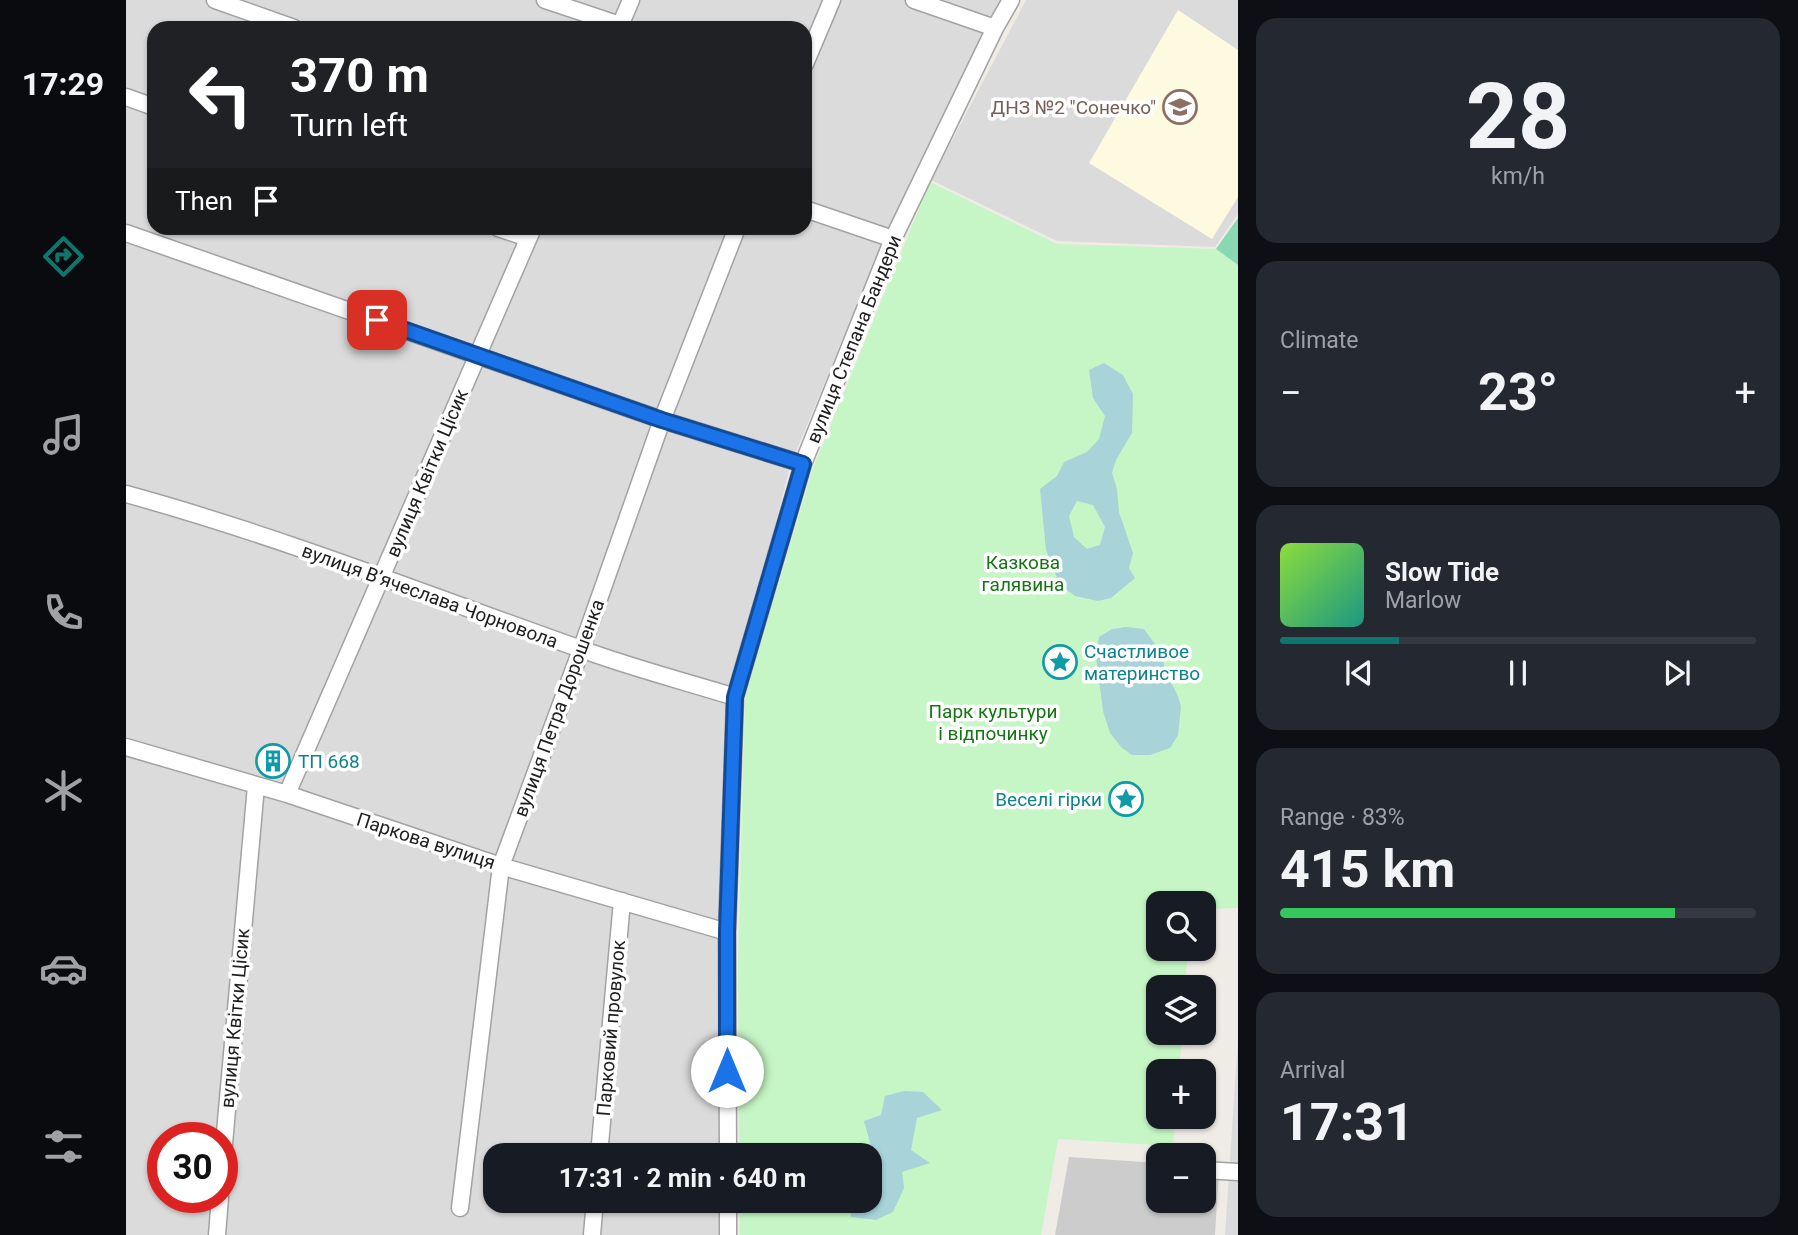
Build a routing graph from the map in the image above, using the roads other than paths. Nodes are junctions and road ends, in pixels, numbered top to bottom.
1 (215, 0) edge
2 (545, 0) edge
3 (631, 0) edge
4 (832, 0) edge
5 (914, 0) edge
6 (1011, 0) edge
7 (274, 21) edge
8 (603, 21) edge
9 (622, 21) edge
10 (995, 28) junction
11 (812, 47) edge
12 (126, 97) edge
13 (147, 104) edge
14 (812, 211) edge
15 (126, 233) edge
16 (530, 235) edge
17 (734, 235) edge
18 (893, 239) junction
19 (477, 355) junction
20 (662, 420) junction
21 (803, 464) junction
22 (126, 494) edge
23 (382, 576) junction
24 (581, 650) junction
25 (735, 697) junction
26 (126, 747) edge
27 (256, 786) junction
28 (287, 794) junction
29 (501, 866) junction
30 (622, 901) junction
31 (727, 932) junction
32 (226, 1122) edge
33 (600, 1143) edge
34 (727, 1143) edge
35 (1216, 1171) edge
36 (1238, 1172) edge
37 (460, 1208) dead end
38 (219, 1213) edge
39 (594, 1213) edge
40 (728, 1213) edge
41 (217, 1235) edge
42 (592, 1235) edge
43 (728, 1235) edge

1 - 7 street
2 - 8 street
3 - 9 street
4 - 11 street
5 - 10 street
6 - 10 street, вулиця Степана Бандери
10 - 18 street, вулиця Степана Бандери
12 - 13 street
14 - 18 street
15 - 19 street
16 - 19 street, вулиця Квітки Цісик
17 - 20 street, вулиця Петра Дорошенка
18 - 21 street, вулиця Степана Бандери
19 - 20 street
19 - 23 street, вулиця Квітки Цісик
20 - 21 street
20 - 24 street, вулиця Петра Дорошенка
21 - 25 street, вулиця Степана Бандери
22 - 23 street, вулиця Вʼячеслава Чорновола
23 - 24 street, вулиця Вʼячеслава Чорновола
23 - 28 street, вулиця Квітки Цісик
24 - 25 street, вулиця Вʼячеслава Чорновола
24 - 29 street, вулиця Петра Дорошенка
25 - 31 street, вулиця Степана Бандери
26 - 27 street, Паркова вулиця
27 - 28 street, Паркова вулиця
27 - 32 street, вулиця Квітки Цісик
28 - 29 street, Паркова вулиця
29 - 30 street, Паркова вулиця
29 - 37 street, вулиця Петра Дорошенка
30 - 31 street, Паркова вулиця
30 - 33 street, Парковий провулок
31 - 34 street, вулиця Степана Бандери
35 - 36 street
38 - 41 street
39 - 42 street
40 - 43 street

